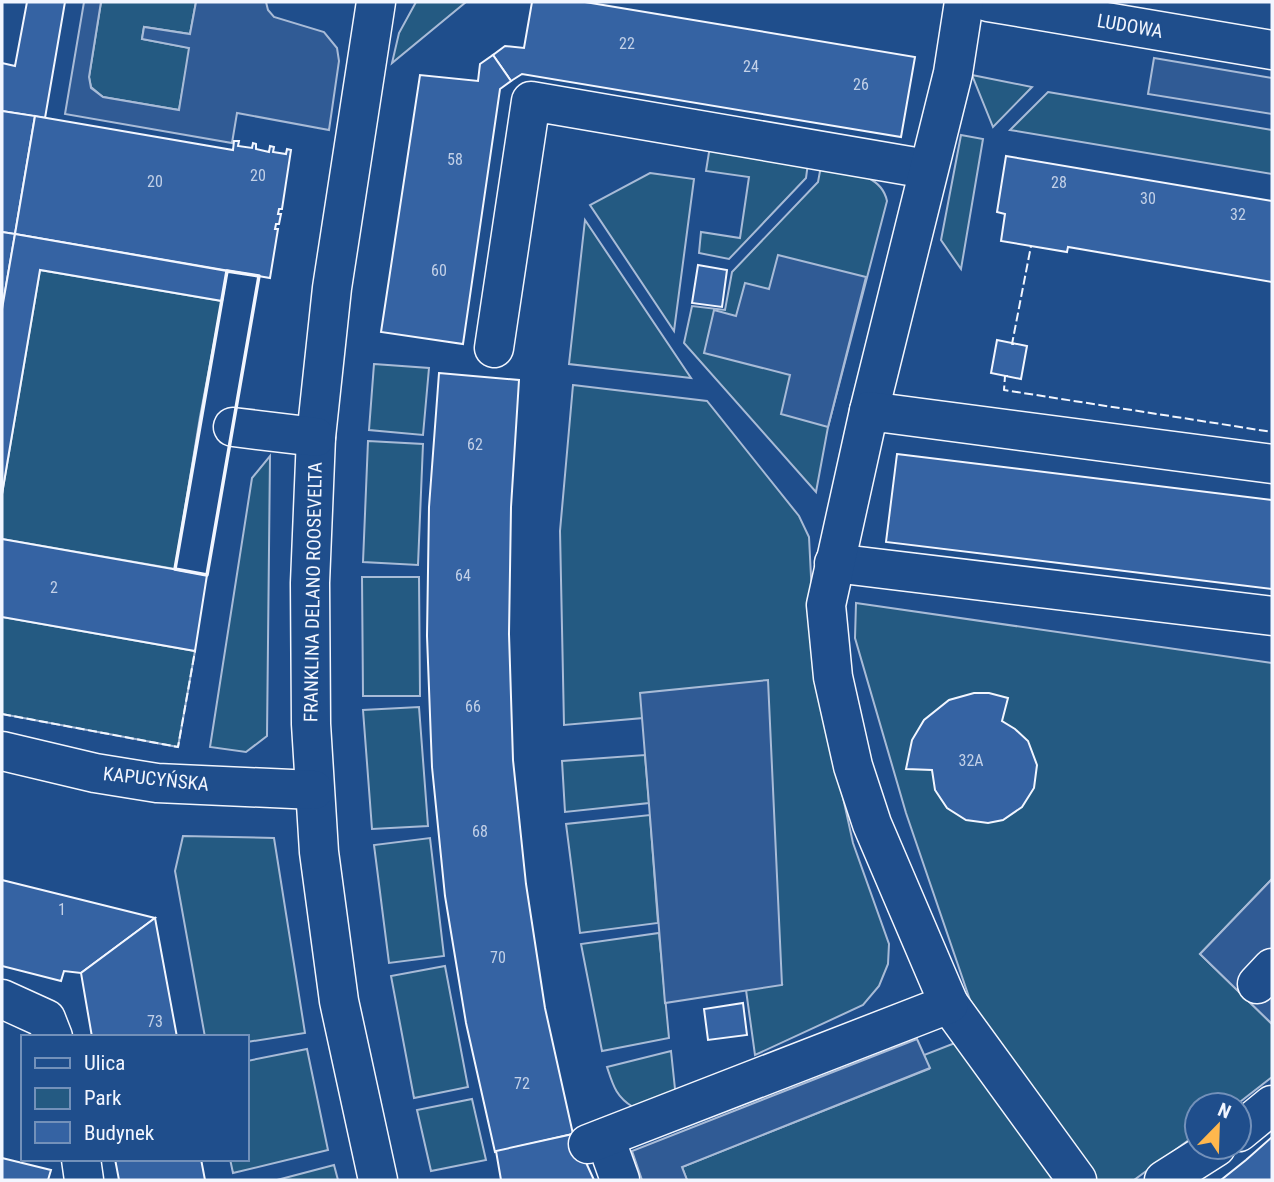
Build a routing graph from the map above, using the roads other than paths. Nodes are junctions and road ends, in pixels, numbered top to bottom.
1 (376, 2) edge
2 (964, 2) edge
3 (988, 2) edge
4 (1139, 15) edge
5 (1272, 51) edge
6 (927, 169) junction
7 (494, 348) dead end
8 (869, 411) junction
9 (233, 427) dead end
10 (316, 437) junction
11 (1272, 464) edge
12 (834, 563) junction
13 (1272, 616) edge
14 (2, 751) edge
15 (314, 790) junction
16 (2, 999) edge
17 (949, 1004) junction
18 (52, 1035) edge
19 (1272, 1105) edge
20 (1253, 1121) edge
21 (81, 1161) edge
22 (1194, 1161) edge
23 (84, 1180) edge
24 (379, 1180) edge
25 (620, 1180) edge
26 (1077, 1180) edge
27 (1164, 1180) edge

1 - 10 street, FRANKLINA DELANO ROOSEVELTA
2 - 6 street
3 - 4 street, LUDOWA
4 - 5 street, LUDOWA
6 - 7 street
6 - 8 street
8 - 11 street
8 - 12 street
9 - 10 street
10 - 15 street, FRANKLINA DELANO ROOSEVELTA
12 - 13 street
12 - 17 street
14 - 15 street, KAPUCYŃSKA
15 - 24 street, FRANKLINA DELANO ROOSEVELTA
16 - 18 street
17 - 25 street
17 - 26 street
19 - 20 street
21 - 23 street
22 - 27 street

